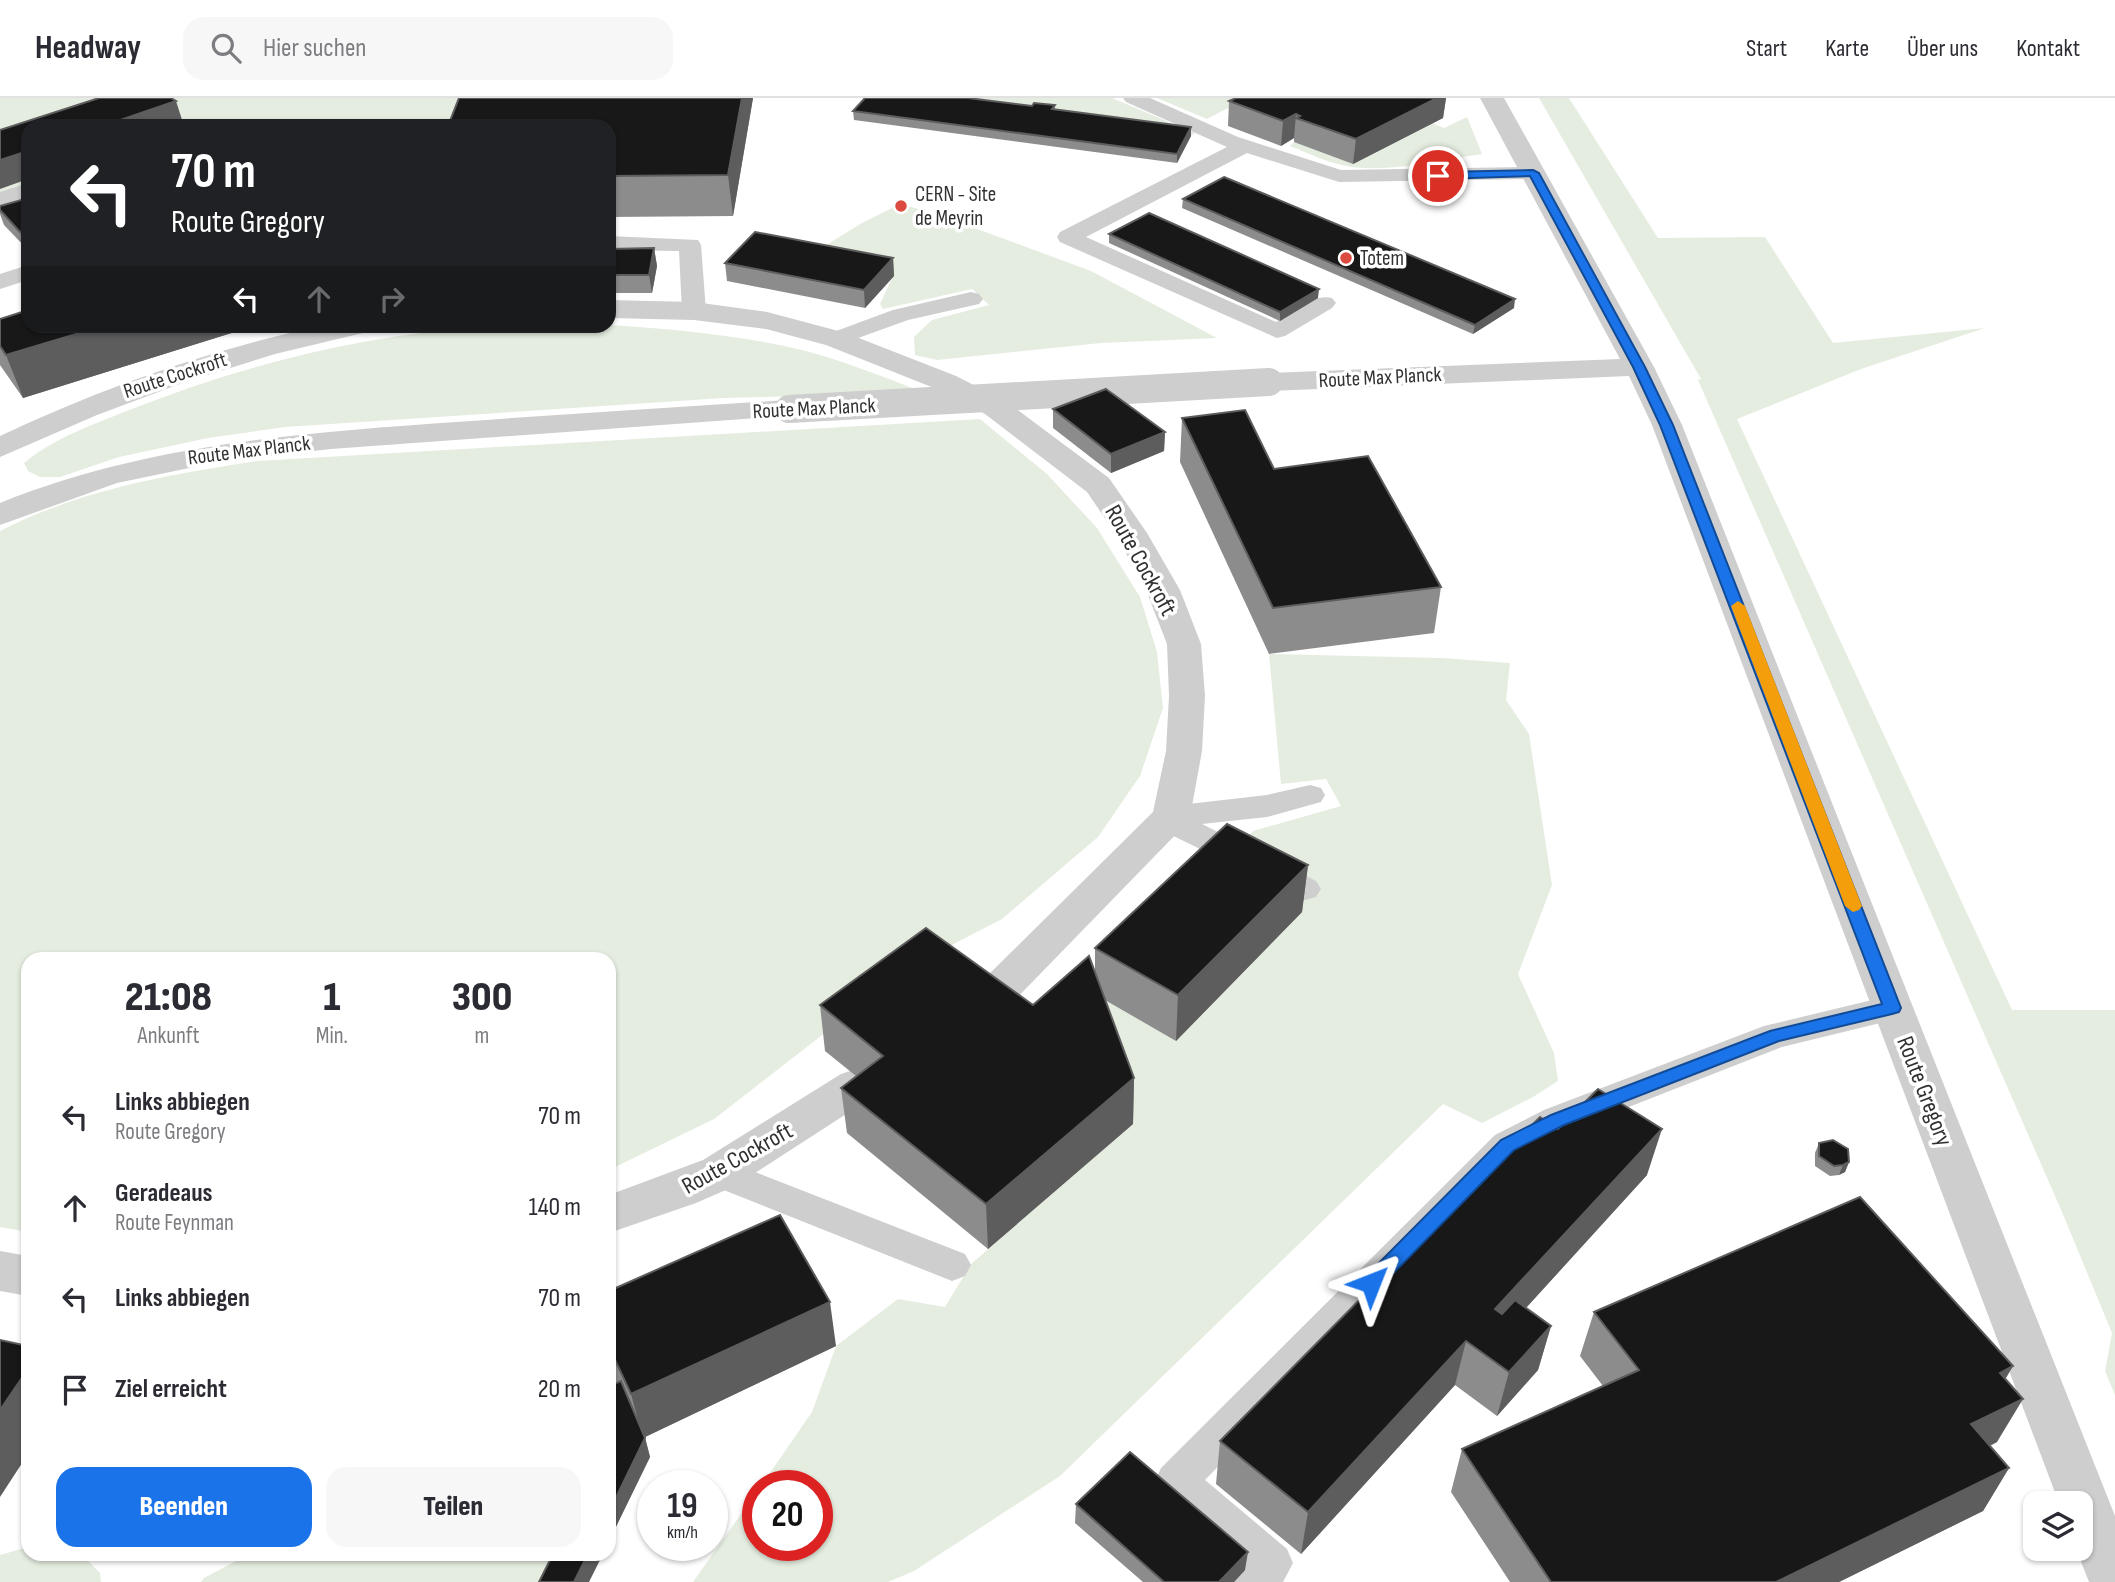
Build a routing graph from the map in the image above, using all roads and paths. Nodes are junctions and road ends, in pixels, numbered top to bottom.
1 (1133, 98) edge
2 (1492, 98) edge
3 (1229, 117) edge
4 (1205, 130) junction
5 (1244, 146) junction
6 (1533, 173) junction
7 (21, 192) edge
8 (0, 200) edge
9 (616, 243) edge
10 (21, 274) edge
11 (0, 282) edge
12 (971, 299) dead end
13 (1324, 303) dead end
14 (616, 309) edge
15 (694, 311) junction
16 (321, 333) edge
17 (836, 339) junction
18 (1639, 367) junction
19 (0, 448) edge
20 (5, 508) edge
21 (1310, 795) dead end
22 (1170, 819) junction
23 (1305, 889) edge
24 (981, 1004) edge
25 (1892, 1008) junction
26 (856, 1086) edge
27 (719, 1173) junction
28 (616, 1212) edge
29 (952, 1265) dead end
30 (0, 1271) edge
31 (21, 1275) edge
32 (1254, 1582) edge
33 (2115, 1582) edge

1 - 4 lane
2 - 6 street, Route Gregory
3 - 4 lane
4 - 5 lane
5 - 6 lane
5 - 13 lane
6 - 18 street, Route Gregory
7 - 8 lane
9 - 15 lane
10 - 11 lane
12 - 17 lane
14 - 15 street, Route Cockroft
15 - 17 street, Route Cockroft
16 - 19 street, Route Cockroft
17 - 22 street, Route Cockroft
18 - 20 street, Route Max Planck, bridge
18 - 25 street, Route Gregory
21 - 22 lane
22 - 23 lane
22 - 24 street
25 - 32 lane
25 - 33 street, Route Gregory
26 - 27 street, Route Cockroft
27 - 28 street, Route Cockroft
27 - 29 lane
30 - 31 street

